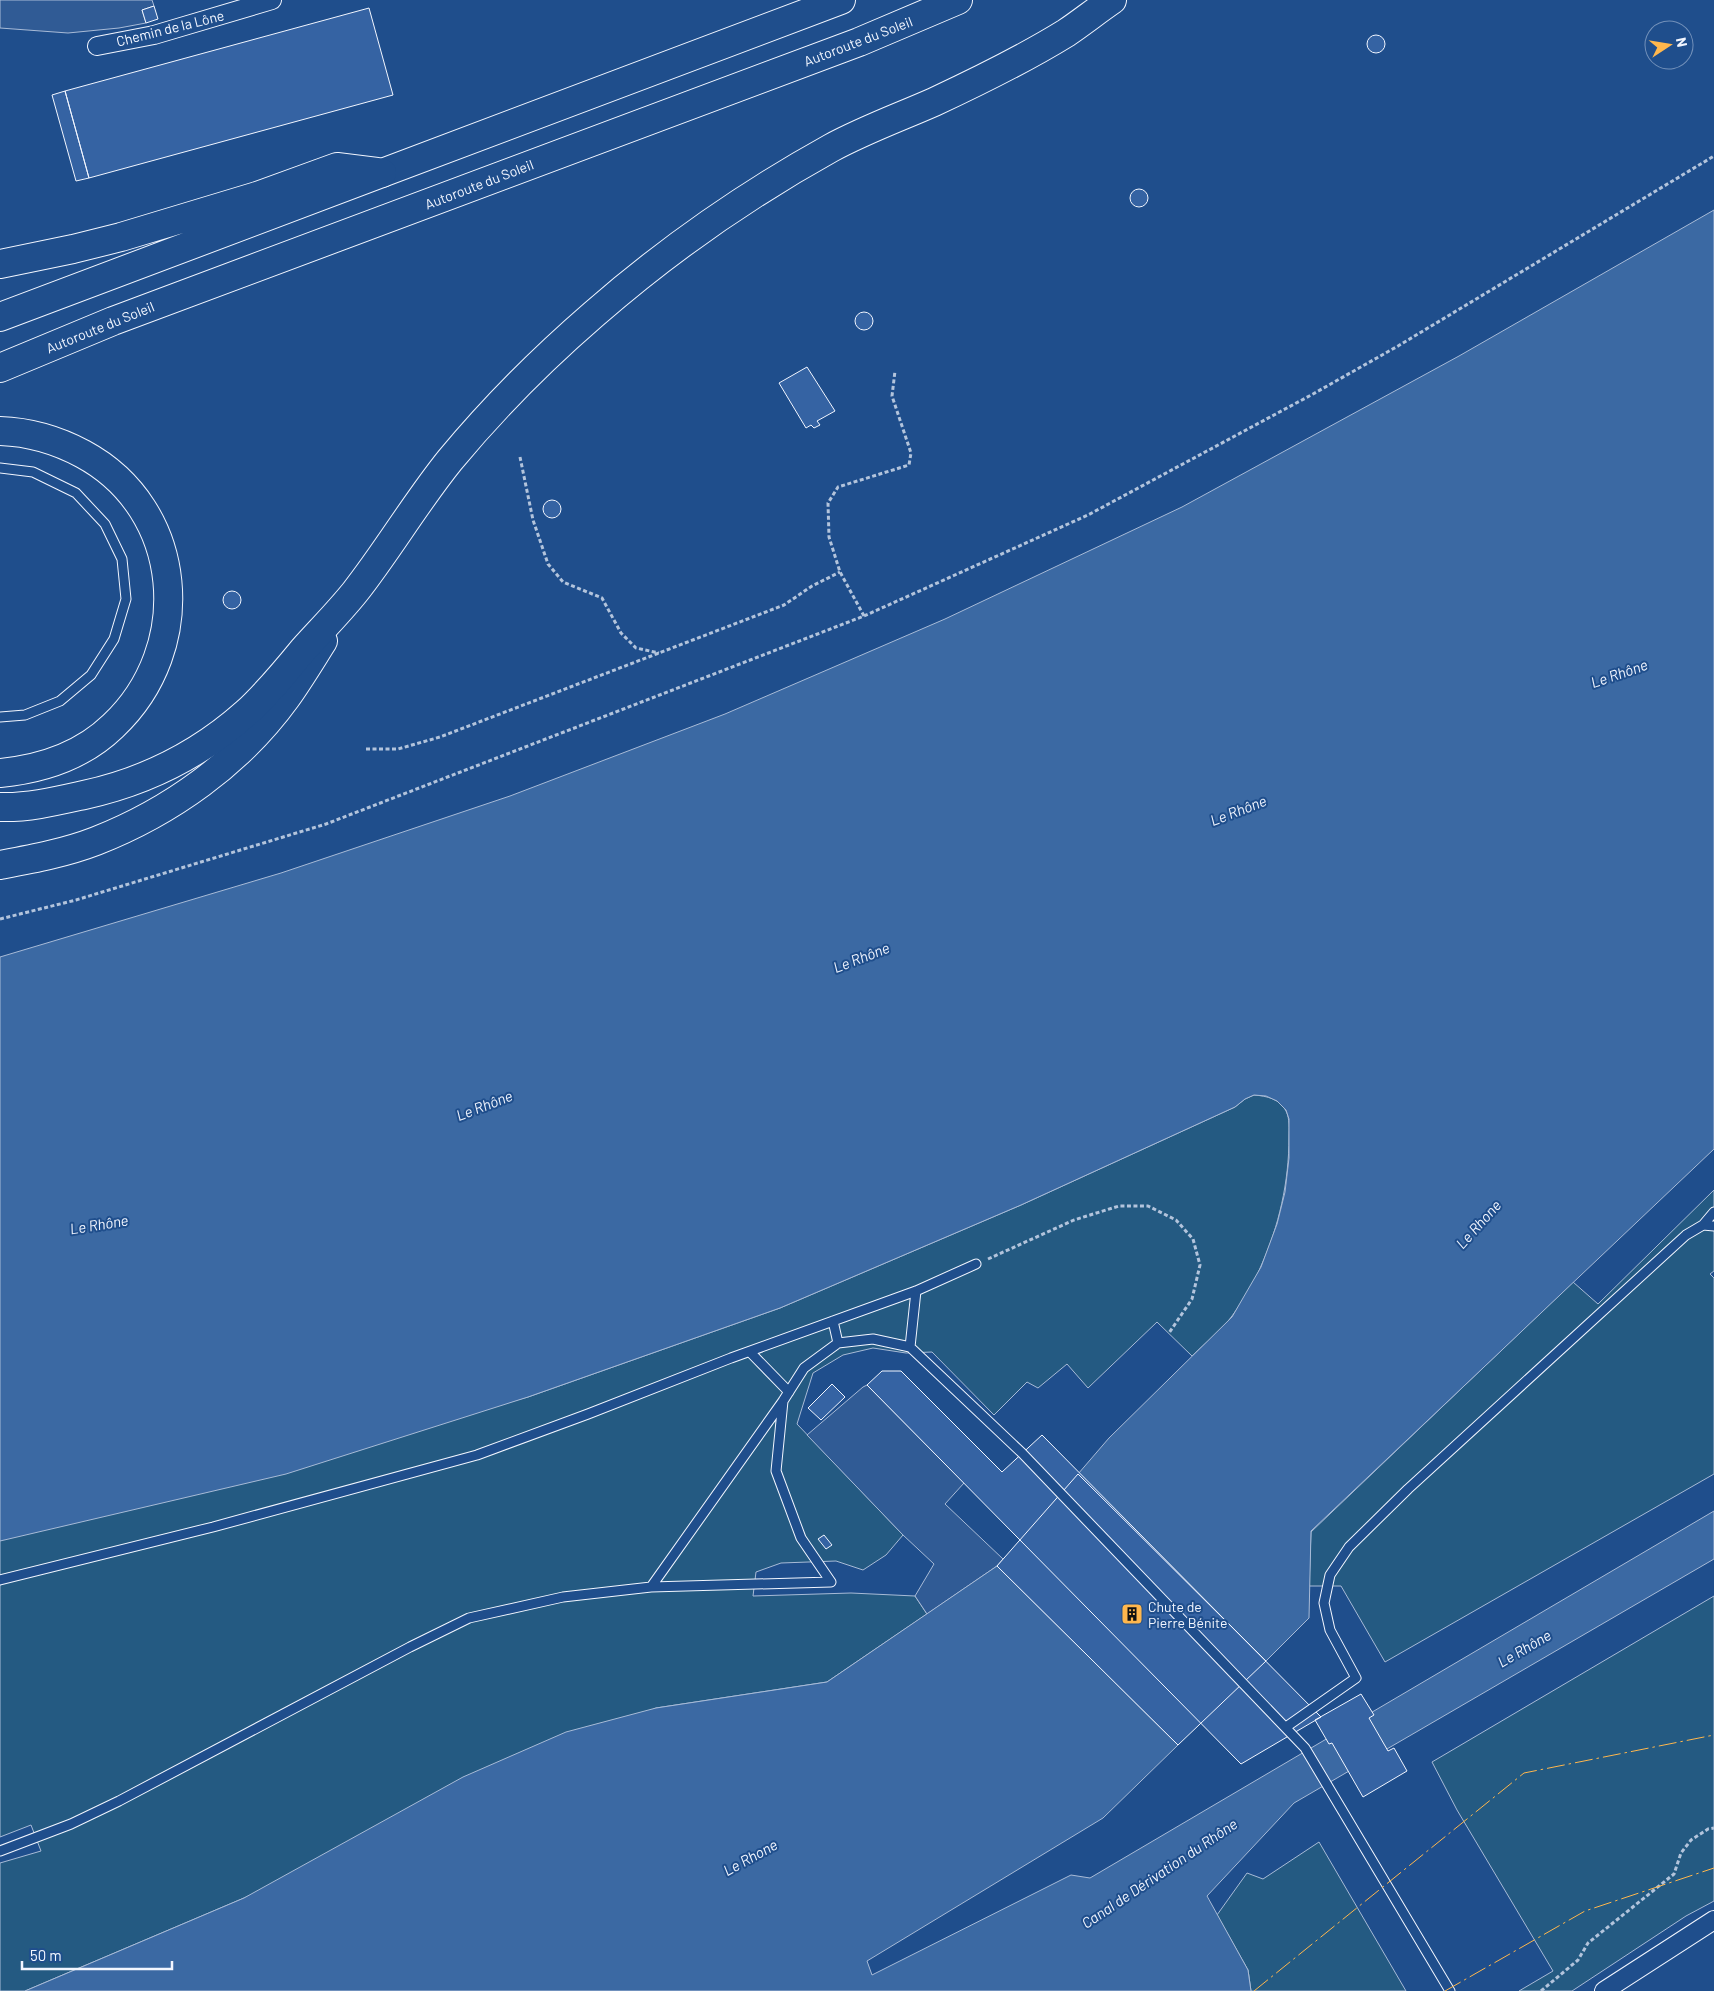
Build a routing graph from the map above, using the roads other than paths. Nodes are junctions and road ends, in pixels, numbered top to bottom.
1 (272, 0) edge
2 (841, 0) edge
3 (958, 0) edge
4 (1112, 0) edge
5 (97, 46) dead end
6 (382, 173) junction
7 (0, 264) edge
8 (0, 318) edge
9 (0, 368) edge
10 (0, 430) edge
11 (0, 468) edge
12 (355, 592) junction
13 (0, 717) edge
14 (0, 773) edge
15 (0, 807) edge
16 (0, 865) edge
17 (1714, 1212) edge
18 (1703, 1225) junction
19 (1714, 1226) edge
20 (976, 1264) road end
21 (916, 1291) junction
22 (833, 1321) junction
23 (838, 1343) junction
24 (910, 1347) junction
25 (750, 1352) junction
26 (789, 1392) junction
27 (783, 1401) junction
28 (0, 1580) edge
29 (651, 1587) junction
30 (1286, 1728) junction
31 (0, 1851) edge
32 (1714, 1920) edge
33 (1450, 1991) edge
34 (1604, 1991) edge

1 - 5 street, Chemin de la Lône
2 - 6 highway
3 - 9 highway, Autoroute du Soleil
4 - 12 highway
6 - 7 highway
6 - 8 highway
10 - 14 highway
11 - 13 lane
12 - 15 highway
12 - 16 highway
17 - 18 lane
18 - 19 lane
18 - 30 lane
20 - 21 lane
21 - 22 lane
21 - 24 lane
22 - 23 lane
22 - 25 lane
23 - 24 lane
23 - 26 lane
24 - 30 lane
25 - 26 lane
25 - 28 lane
26 - 27 lane
27 - 29 lane
27 - 29 lane
29 - 31 lane
30 - 33 lane
32 - 34 street

